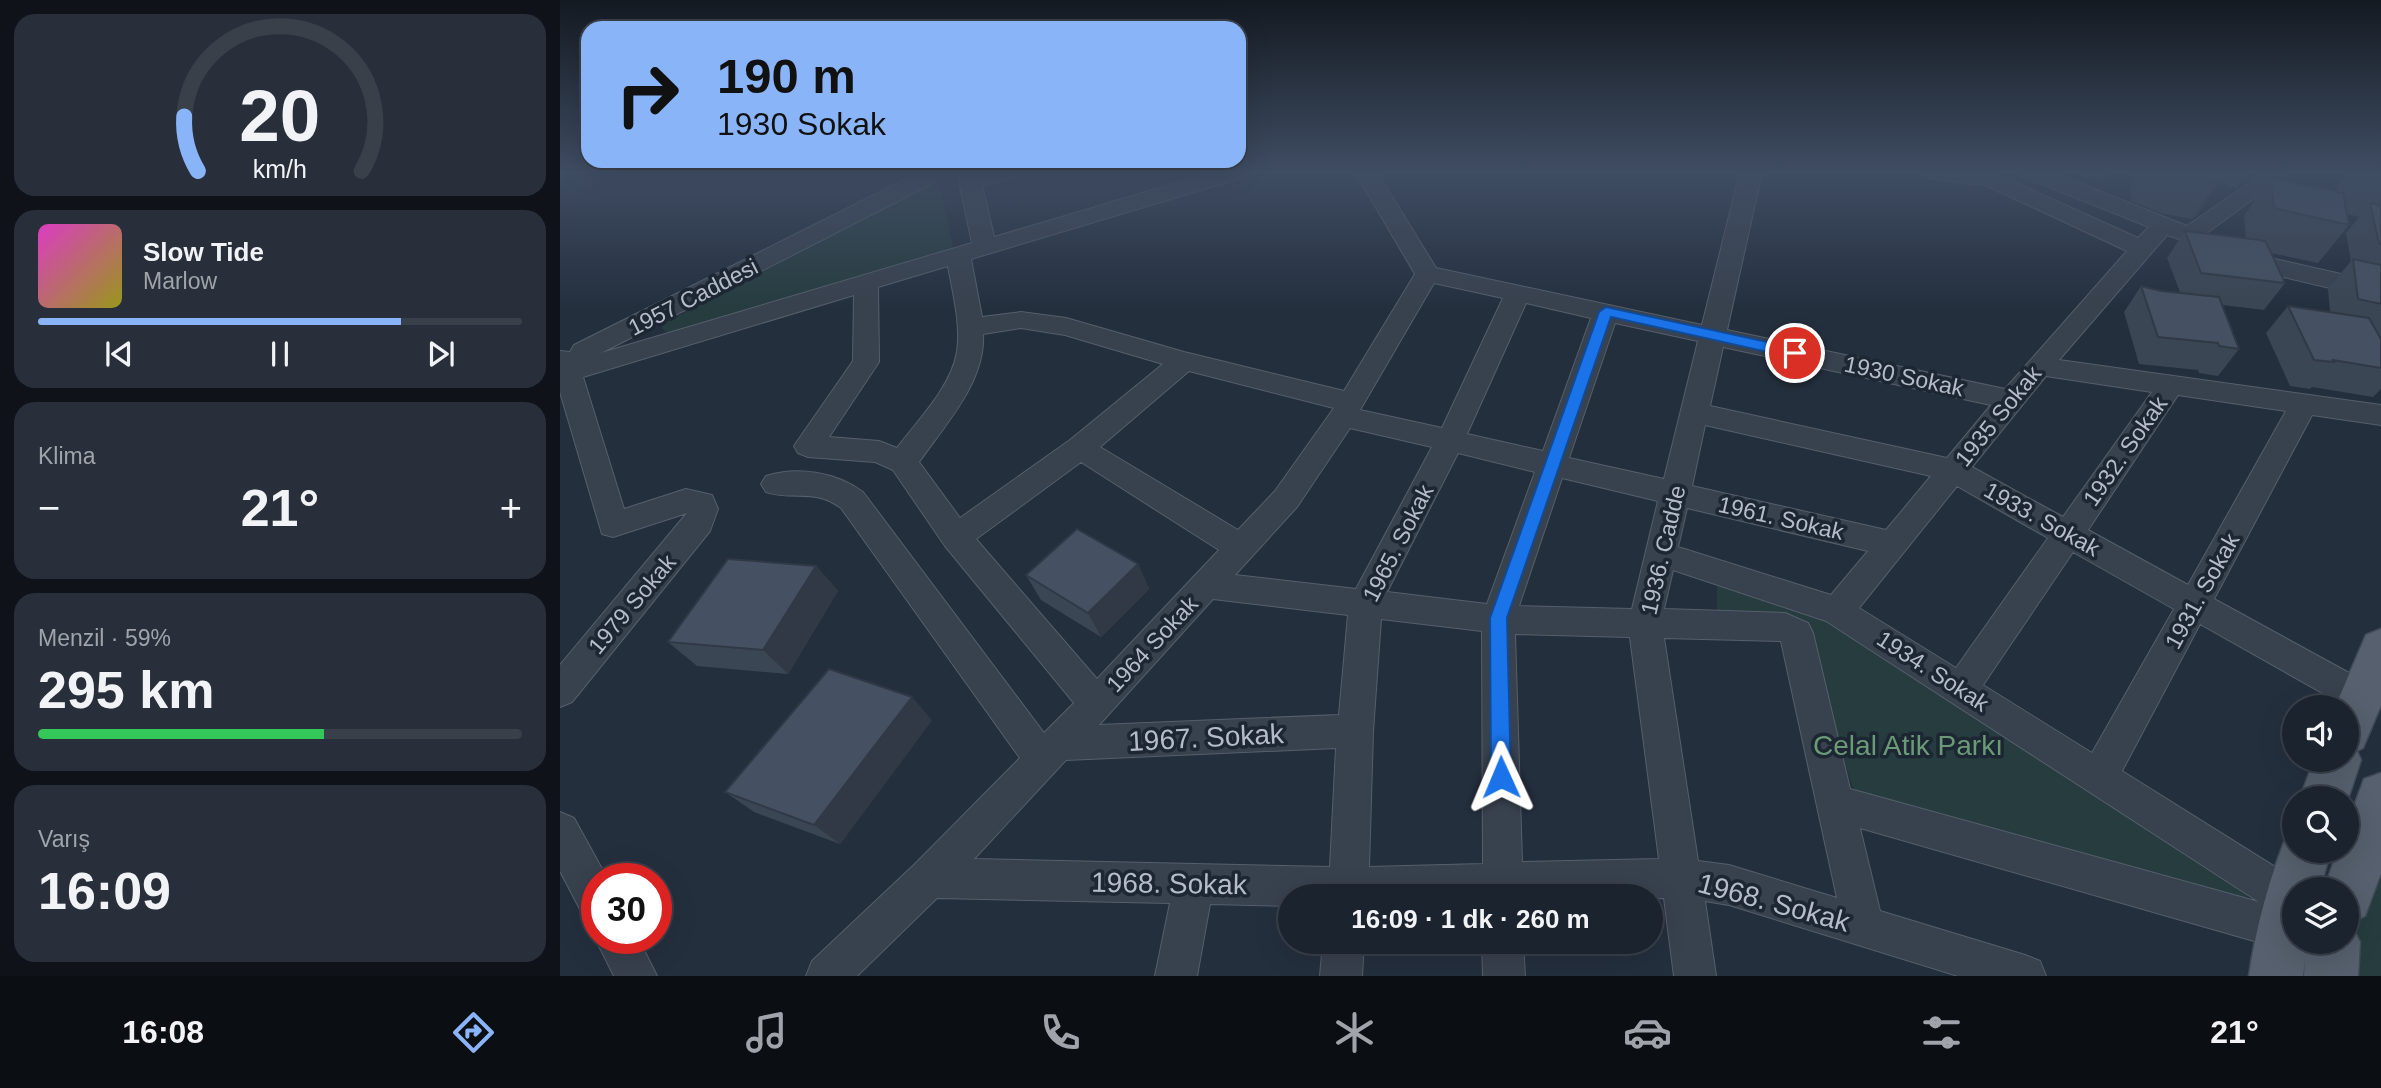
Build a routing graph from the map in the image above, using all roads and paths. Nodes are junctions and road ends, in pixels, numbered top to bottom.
1 (848, 218) edge
2 (978, 218) edge
3 (1084, 218) edge
4 (1393, 218) edge
5 (1741, 218) edge
6 (2074, 218) edge
7 (2145, 218) edge
8 (2214, 218) edge
9 (2176, 230) junction
10 (985, 247) junction
11 (2142, 249) junction
12 (958, 255) junction
13 (1427, 274) junction
14 (866, 283) junction
15 (2381, 290) edge
16 (1517, 293) junction
17 (1606, 312) junction
18 (969, 327) junction
19 (1714, 335) junction
20 (1184, 361) junction
21 (564, 364) edge
22 (2039, 366) junction
23 (2171, 385) junction
24 (2011, 400) junction
25 (2304, 404) junction
26 (1347, 409) junction
27 (1696, 413) junction
28 (2381, 415) edge
29 (1450, 441) junction
30 (808, 446) junction
31 (1080, 448) junction
32 (903, 462) junction
33 (1552, 465) junction
34 (1953, 470) junction
35 (1676, 493) junction
36 (2068, 534) junction
37 (956, 537) junction
38 (1893, 544) junction
39 (1241, 548) junction
40 (1662, 554) junction
41 (1207, 585) junction
42 (1366, 602) junction
43 (2194, 604) junction
44 (1838, 611) junction
45 (1499, 618) junction
46 (1645, 622) junction
47 (2381, 648) edge
48 (1961, 689) junction
49 (560, 691) edge
50 (2325, 695) edge
51 (2359, 703) edge
52 (1096, 704) junction
53 (1355, 731) junction
54 (1050, 752) junction
55 (2099, 778) junction
56 (2381, 796) edge
57 (1835, 803) junction
58 (560, 831) edge
59 (581, 871) edge
60 (2354, 877) edge
61 (929, 878) junction
62 (1681, 878) junction
63 (1194, 884) junction
64 (1349, 884) edge
65 (1502, 884) edge
66 (1583, 884) edge
67 (1278, 888) edge
68 (1863, 926) junction
69 (2282, 934) edge
70 (2282, 935) edge
71 (624, 954) edge
72 (1343, 954) edge
73 (1503, 954) edge
74 (2332, 954) edge
75 (636, 976) edge
76 (827, 976) edge
77 (1176, 976) edge
78 (1341, 976) edge
79 (1504, 976) edge
80 (1695, 976) edge
81 (2025, 976) edge
82 (2331, 976) edge

1 - 21 street, 1957 Caddesi
2 - 10 street
3 - 10 street
4 - 13 street
5 - 19 street, 1936. Cadde
6 - 11 street
7 - 9 street
8 - 9 street, 1935 Sokak
9 - 11 street, 1935 Sokak
9 - 15 street
10 - 12 street
11 - 22 street, 1935 Sokak
12 - 14 street
12 - 18 street
13 - 16 street, 1930 Sokak
13 - 26 street, 1964 Sokak
14 - 21 street
14 - 30 street
16 - 17 street, 1930 Sokak
16 - 29 street, 1965. Sokak
17 - 19 street, 1930 Sokak
17 - 33 street
18 - 20 street, 1961. Sokak
18 - 32 street
19 - 24 street, 1930 Sokak
19 - 27 street, 1936. Cadde
20 - 26 street, 1961. Sokak
20 - 31 street
21 - 49 street, 1979 Sokak
22 - 23 street
22 - 24 street, 1935 Sokak
23 - 25 street
23 - 36 street, 1932. Sokak
24 - 34 street, 1935 Sokak
25 - 28 street
25 - 43 street, 1931. Sokak
26 - 29 street, 1961. Sokak
26 - 39 street, 1964 Sokak
27 - 34 street, 1933. Sokak
27 - 35 street, 1936. Cadde
29 - 33 street, 1961. Sokak
29 - 42 street, 1965. Sokak
30 - 32 street
30 - 54 street
31 - 37 street
31 - 39 street
32 - 37 street
33 - 35 street, 1961. Sokak
33 - 45 street
34 - 36 street, 1933. Sokak
34 - 38 street, 1935 Sokak
35 - 38 street, 1961. Sokak
35 - 40 street, 1936. Cadde
36 - 43 street, 1933. Sokak
36 - 48 street, 1932. Sokak
37 - 52 street
38 - 44 street, 1935 Sokak
39 - 41 street, 1964 Sokak
40 - 44 street, 1934. Sokak
40 - 46 street, 1936. Cadde
41 - 42 street
41 - 52 street, 1964 Sokak
42 - 45 street
42 - 53 street, 1965. Sokak
43 - 50 street, 1933. Sokak
43 - 55 street, 1931. Sokak
44 - 48 street, 1934. Sokak
45 - 46 street
45 - 65 street
46 - 57 street
46 - 62 street, 1936. Cadde
47 - 51 main road
48 - 55 street, 1934. Sokak
52 - 54 street, 1964 Sokak
53 - 54 street, 1967. Sokak
53 - 64 street, 1965. Sokak
54 - 61 street, 1964 Sokak
55 - 69 street, 1934. Sokak
56 - 60 main road
57 - 68 street
57 - 70 street
58 - 59 street
61 - 63 street, 1968. Sokak
61 - 76 street, 1964 Sokak
62 - 66 street, 1968. Sokak
62 - 68 street, 1968. Sokak
62 - 80 street, 1936. Cadde
63 - 67 street, 1968. Sokak
63 - 77 street
68 - 81 street, 1968. Sokak
71 - 75 street
72 - 78 street
73 - 79 street
74 - 82 main road

